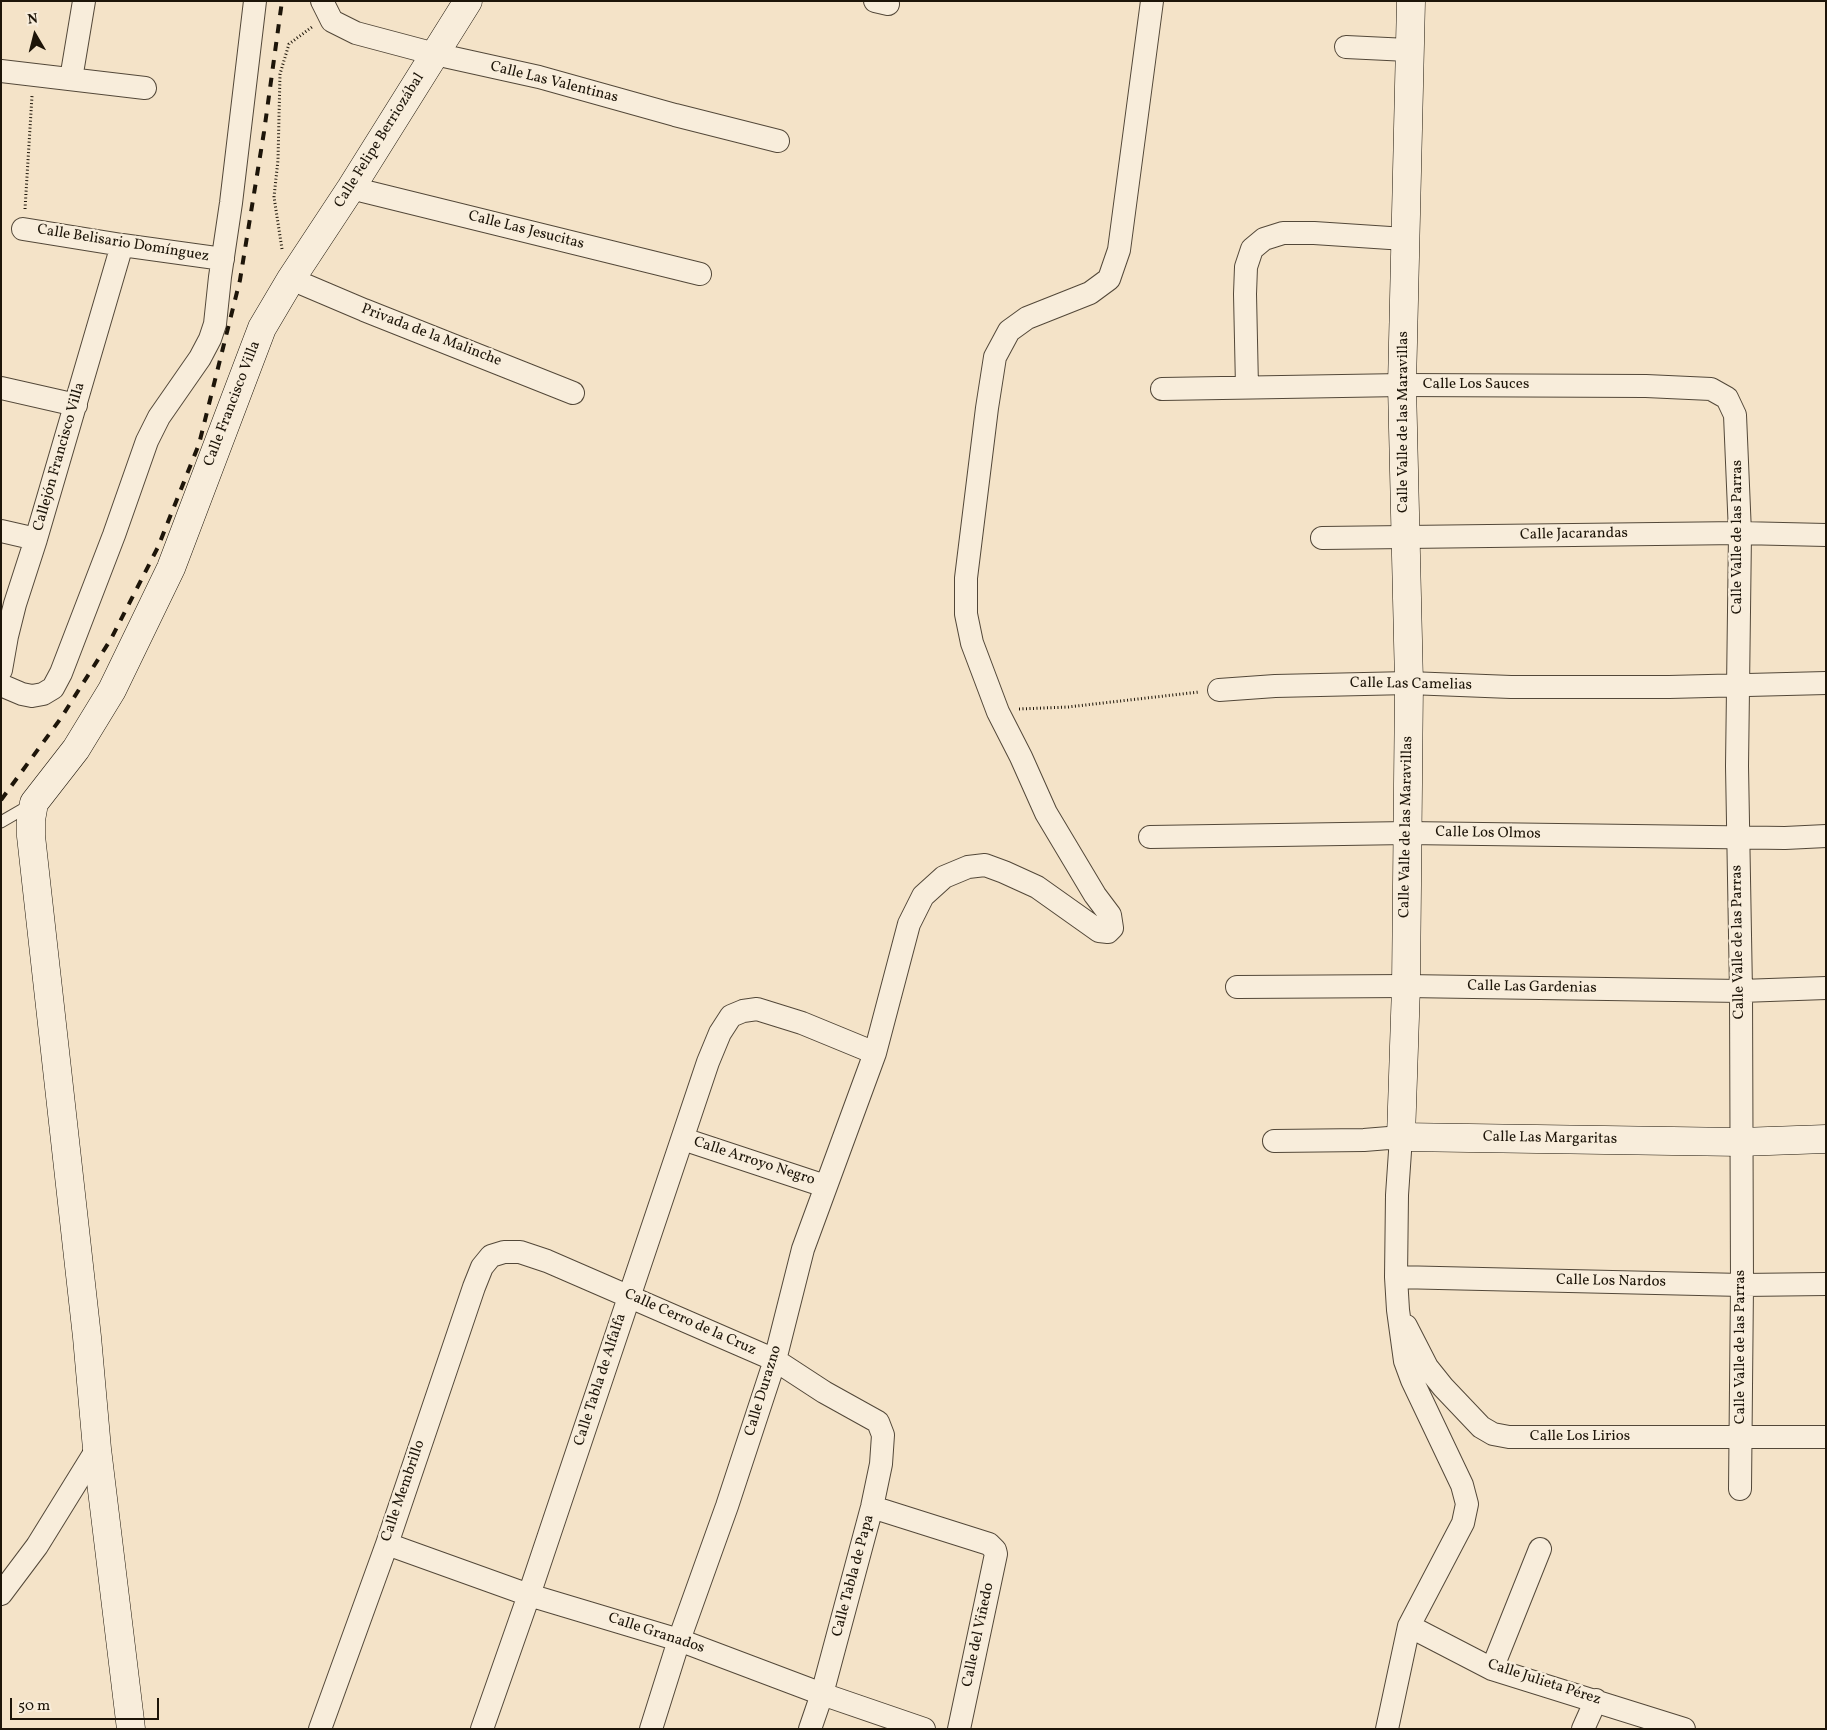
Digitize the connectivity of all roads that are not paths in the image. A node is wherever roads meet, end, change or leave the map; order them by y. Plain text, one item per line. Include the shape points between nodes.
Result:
1 (84, 1) edge
2 (255, 1) edge
3 (322, 1) edge
4 (468, 1) edge
5 (1152, 1) edge
6 (1411, 1) edge
7 (1346, 47) dead end
8 (1408, 50) junction
9 (435, 54) junction
10 (1, 71) edge
11 (70, 79) junction
12 (145, 88) dead end
13 (778, 141) dead end
14 (351, 188) junction
15 (24, 229) road end
16 (1405, 239) junction
17 (122, 245) junction
18 (223, 259) junction
19 (700, 274) dead end
20 (291, 279) junction
21 (1402, 384) junction
22 (1246, 387) junction
23 (1, 388) edge
24 (1162, 389) dead end
25 (573, 392) dead end
26 (1727, 398) joint
27 (76, 405) junction
28 (1, 530) edge
29 (1740, 533) junction
30 (1826, 535) edge
31 (1406, 536) junction
32 (1322, 538) dead end
33 (36, 539) junction
34 (1, 670) edge
35 (1409, 683) junction
36 (1826, 684) edge
37 (1, 685) edge
38 (1738, 685) junction
39 (1220, 690) road end
40 (34, 804) junction
41 (1, 822) edge
42 (1407, 833) junction
43 (1826, 836) edge
44 (1150, 837) dead end
45 (1737, 838) junction
46 (1406, 986) junction
47 (1237, 987) dead end
48 (1826, 988) edge
49 (1741, 991) junction
50 (875, 1053) junction
51 (1401, 1137) junction
52 (683, 1139) junction
53 (1826, 1139) edge
54 (1274, 1141) dead end
55 (1740, 1142) junction
56 (825, 1186) junction
57 (492, 1256) joint
58 (1396, 1277) junction
59 (1826, 1284) edge
60 (1742, 1285) junction
61 (629, 1296) junction
62 (1398, 1310) junction
63 (775, 1360) junction
64 (878, 1422) joint
65 (1740, 1437) junction
66 (1826, 1437) edge
67 (97, 1449) junction
68 (1740, 1488) dead end
69 (872, 1507) junction
70 (386, 1544) junction
71 (1540, 1549) dead end
72 (1, 1594) edge
73 (529, 1594) junction
74 (1410, 1626) junction
75 (679, 1640) junction
76 (1492, 1669) junction
77 (822, 1694) junction
78 (1596, 1700) junction
79 (131, 1729) edge
80 (320, 1729) edge
81 (482, 1729) edge
82 (651, 1729) edge
83 (810, 1729) edge
84 (924, 1729) edge
85 (959, 1729) edge
86 (1386, 1729) edge
87 (1583, 1729) edge
88 (1684, 1729) edge

1 - 11 street
2 - 18 street
3 - 9 street, Calle Las Valentinas via 332,21 356,33
4 - 9 street, Calle Felipe Berriozábal
5 - 50 street, Calle Durazno via 1119,250 1108,279 1090,293 1027,318 1009,331 995,358 966,578 966,614 972,643 998,712 1046,813 1110,915 1112,928 1108,932 1099,932 1036,887 985,866 968,866 944,878 922,896 909,924
6 - 8 street, Calle Valle de las Maravillas
7 - 8 street
8 - 16 street, Calle Valle de las Maravillas
9 - 13 street, Calle Las Valentinas via 539,77
9 - 14 street, Calle Felipe Berriozábal
10 - 11 street
11 - 12 street
14 - 19 street, Calle Las Jesucitas
14 - 20 street, Calle Felipe Berriozábal
15 - 17 street, Calle Belisario Domínguez
16 - 21 street, Calle Valle de las Maravillas
16 - 22 street via 1283,233 1264,239 1252,249 1246,267
17 - 18 street, Calle Belisario Domínguez
17 - 27 street, Callejón Francisco Villa
18 - 37 street via 210,340 158,417 147,441 61,673 53,688 43,694 22,694
20 - 25 street, Privada de la Malinche
20 - 40 street, Calle Francisco Villa via 262,328 171,568 112,690 76,749
21 - 22 street, Calle Los Sauces
21 - 26 street, Calle Los Sauces via 1691,387 1711,389
21 - 31 street, Calle Valle de las Maravillas
22 - 24 street, Calle Los Sauces
23 - 27 street
26 - 29 street, Calle Valle de las Parras via 1736,416
27 - 33 street, Callejón Francisco Villa
28 - 33 street
29 - 30 street, Calle Jacarandas
29 - 31 street, Calle Jacarandas
29 - 38 street, Calle Valle de las Parras
31 - 32 street, Calle Jacarandas
31 - 35 street, Calle Valle de las Maravillas
33 - 34 street, Callejón Francisco Villa via 7,636
35 - 38 street, Calle Las Camelias via 1540,687
35 - 39 street, Calle Las Camelias
35 - 42 street, Calle Valle de las Maravillas
36 - 38 street, Calle Las Camelias
38 - 45 street, Calle Valle de las Parras
40 - 41 lane
40 - 67 street via 31,836 88,1337
42 - 44 street, Calle Los Olmos
42 - 45 street, Calle Los Olmos
42 - 46 street, Calle Valle de las Maravillas
43 - 45 street, Calle Los Olmos
45 - 49 street, Calle Valle de las Parras
46 - 47 street, Calle Las Gardenias
46 - 49 street, Calle Las Gardenias
46 - 51 street, Calle Valle de las Maravillas
48 - 49 street, Calle Las Gardenias
49 - 55 street, Calle Valle de las Parras
50 - 52 street, Calle Tabla de Alfalfa via 802,1023 757,1009 731,1016 720,1032 708,1062
50 - 56 street, Calle Durazno
51 - 54 street, Calle Las Margaritas
51 - 55 street, Calle Las Margaritas
51 - 58 street, Calle Valle de las Maravillas
52 - 56 street, Calle Arroyo Negro
52 - 61 street, Calle Tabla de Alfalfa
53 - 55 street, Calle Las Margaritas
55 - 60 street, Calle Valle de las Parras
56 - 63 street, Calle Durazno via 803,1249
57 - 61 street, Calle Cerro de la Cruz via 520,1252
57 - 70 street, Calle Membrillo via 482,1267 474,1287
58 - 60 street, Calle Los Nardos
58 - 62 street, Calle Valle de las Maravillas
59 - 60 street, Calle Los Nardos
60 - 65 street, Calle Valle de las Parras
61 - 63 street, Calle Cerro de la Cruz
61 - 73 street, Calle Tabla de Alfalfa
62 - 65 street, Calle Los Lirios via 1428,1367 1443,1387 1481,1427 1493,1434 1509,1437
62 - 74 street, Calle Valle de las Maravillas via 1408,1370 1462,1485 1467,1504 1463,1523
63 - 64 street, Calle Cerro de la Cruz
63 - 75 street, Calle Durazno
64 - 69 street, Calle Tabla de Papa via 883,1435 882,1454
65 - 66 street, Calle Los Lirios
65 - 68 street, Calle Valle de las Parras
67 - 72 street via 37,1546
67 - 79 street
69 - 77 street, Calle Tabla de Papa
69 - 85 street, Calle del Viñedo via 994,1547 996,1554
70 - 73 street, Calle Granados
70 - 80 street, Calle Membrillo
71 - 76 street
73 - 75 street, Calle Granados
73 - 81 street, Calle Tabla de Alfalfa
74 - 76 street, Calle Julieta Pérez
74 - 86 street, Calle Valle de las Maravillas
75 - 77 street, Calle Granados
75 - 82 street, Calle Durazno
76 - 78 street, Calle Julieta Pérez
77 - 83 street, Calle Tabla de Papa
77 - 84 street, Calle Granados
78 - 87 street
78 - 88 street, Calle Julieta Pérez

